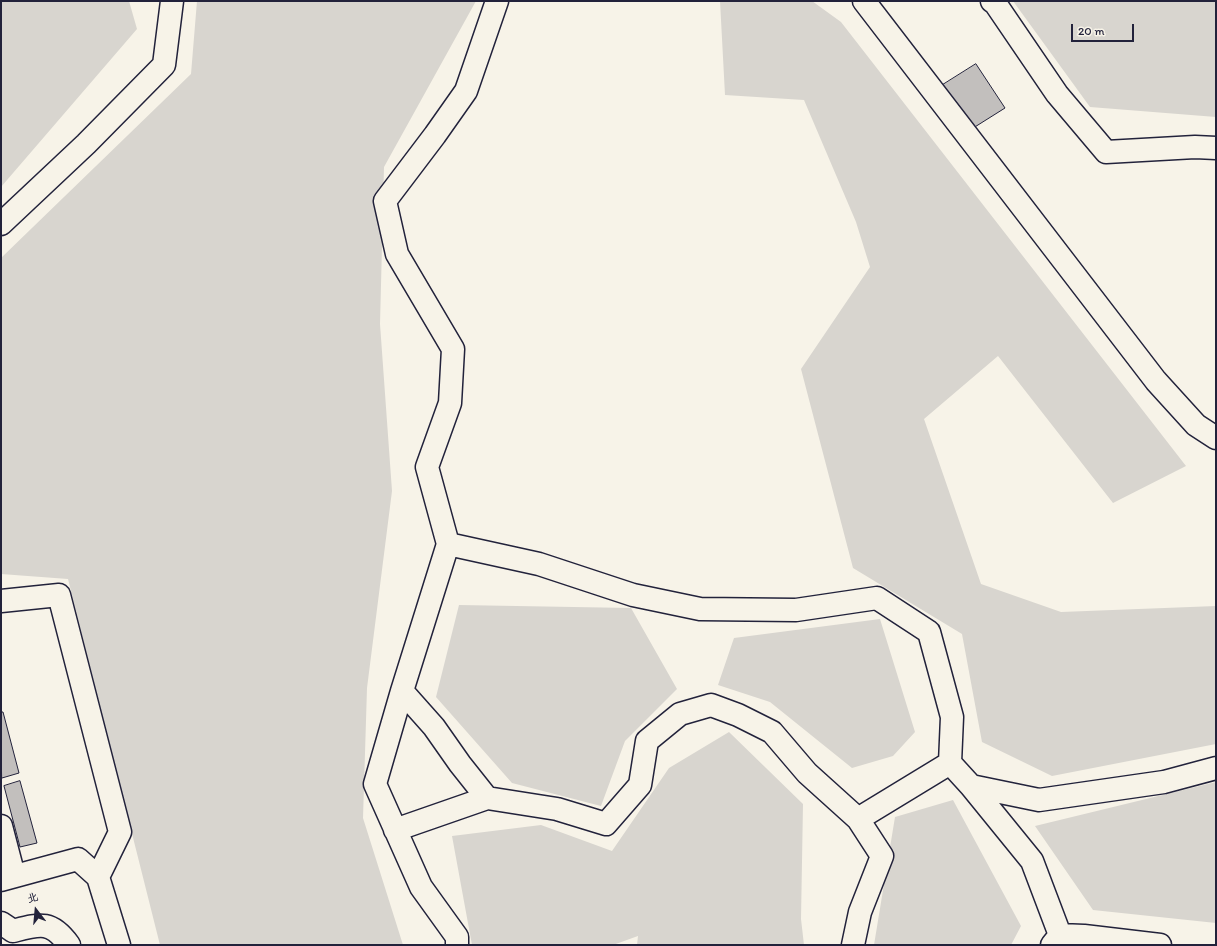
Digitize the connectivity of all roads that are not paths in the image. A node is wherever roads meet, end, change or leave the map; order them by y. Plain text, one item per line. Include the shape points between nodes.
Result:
1 (172, 1) edge
2 (497, 1) edge
3 (864, 1) edge
4 (992, 1) edge
5 (1216, 148) edge
6 (1, 224) edge
7 (1216, 438) edge
8 (448, 544) junction
9 (1, 601) edge
10 (402, 691) junction
11 (950, 763) junction
12 (1216, 768) edge
13 (970, 786) junction
14 (487, 798) junction
15 (858, 819) junction
16 (1, 826) edge
17 (395, 830) junction
18 (98, 877) junction
19 (8, 878) edge
20 (1, 923) edge
21 (1056, 940) edge
22 (70, 945) edge
23 (119, 945) edge
24 (457, 945) edge
25 (853, 945) edge
26 (1160, 945) edge

1 - 6 lane via 164,65 86,144
2 - 8 lane via 466,91 385,201 397,254 453,349 450,403 427,467
3 - 7 lane via 1156,381 1196,425
4 - 5 lane via 1057,94 1106,152 1195,146
8 - 10 lane
8 - 11 lane via 539,564 633,595 700,609 796,610 877,598 929,632 952,717
9 - 18 lane via 59,595 120,832
10 - 14 lane via 434,727
10 - 17 lane via 375,784
11 - 13 lane
11 - 15 lane
12 - 13 lane via 1164,782 1039,800
13 - 21 lane via 1032,862
14 - 15 lane via 557,809 606,824 640,785 647,741 680,714 711,705 772,732 807,773
14 - 17 lane
15 - 25 lane via 882,856 860,912
16 - 19 lane
17 - 24 lane via 421,887 457,937
18 - 19 lane via 78,859
18 - 23 lane
20 - 22 lane via 13,931 38,925 50,927
21 - 26 lane via 1084,936

